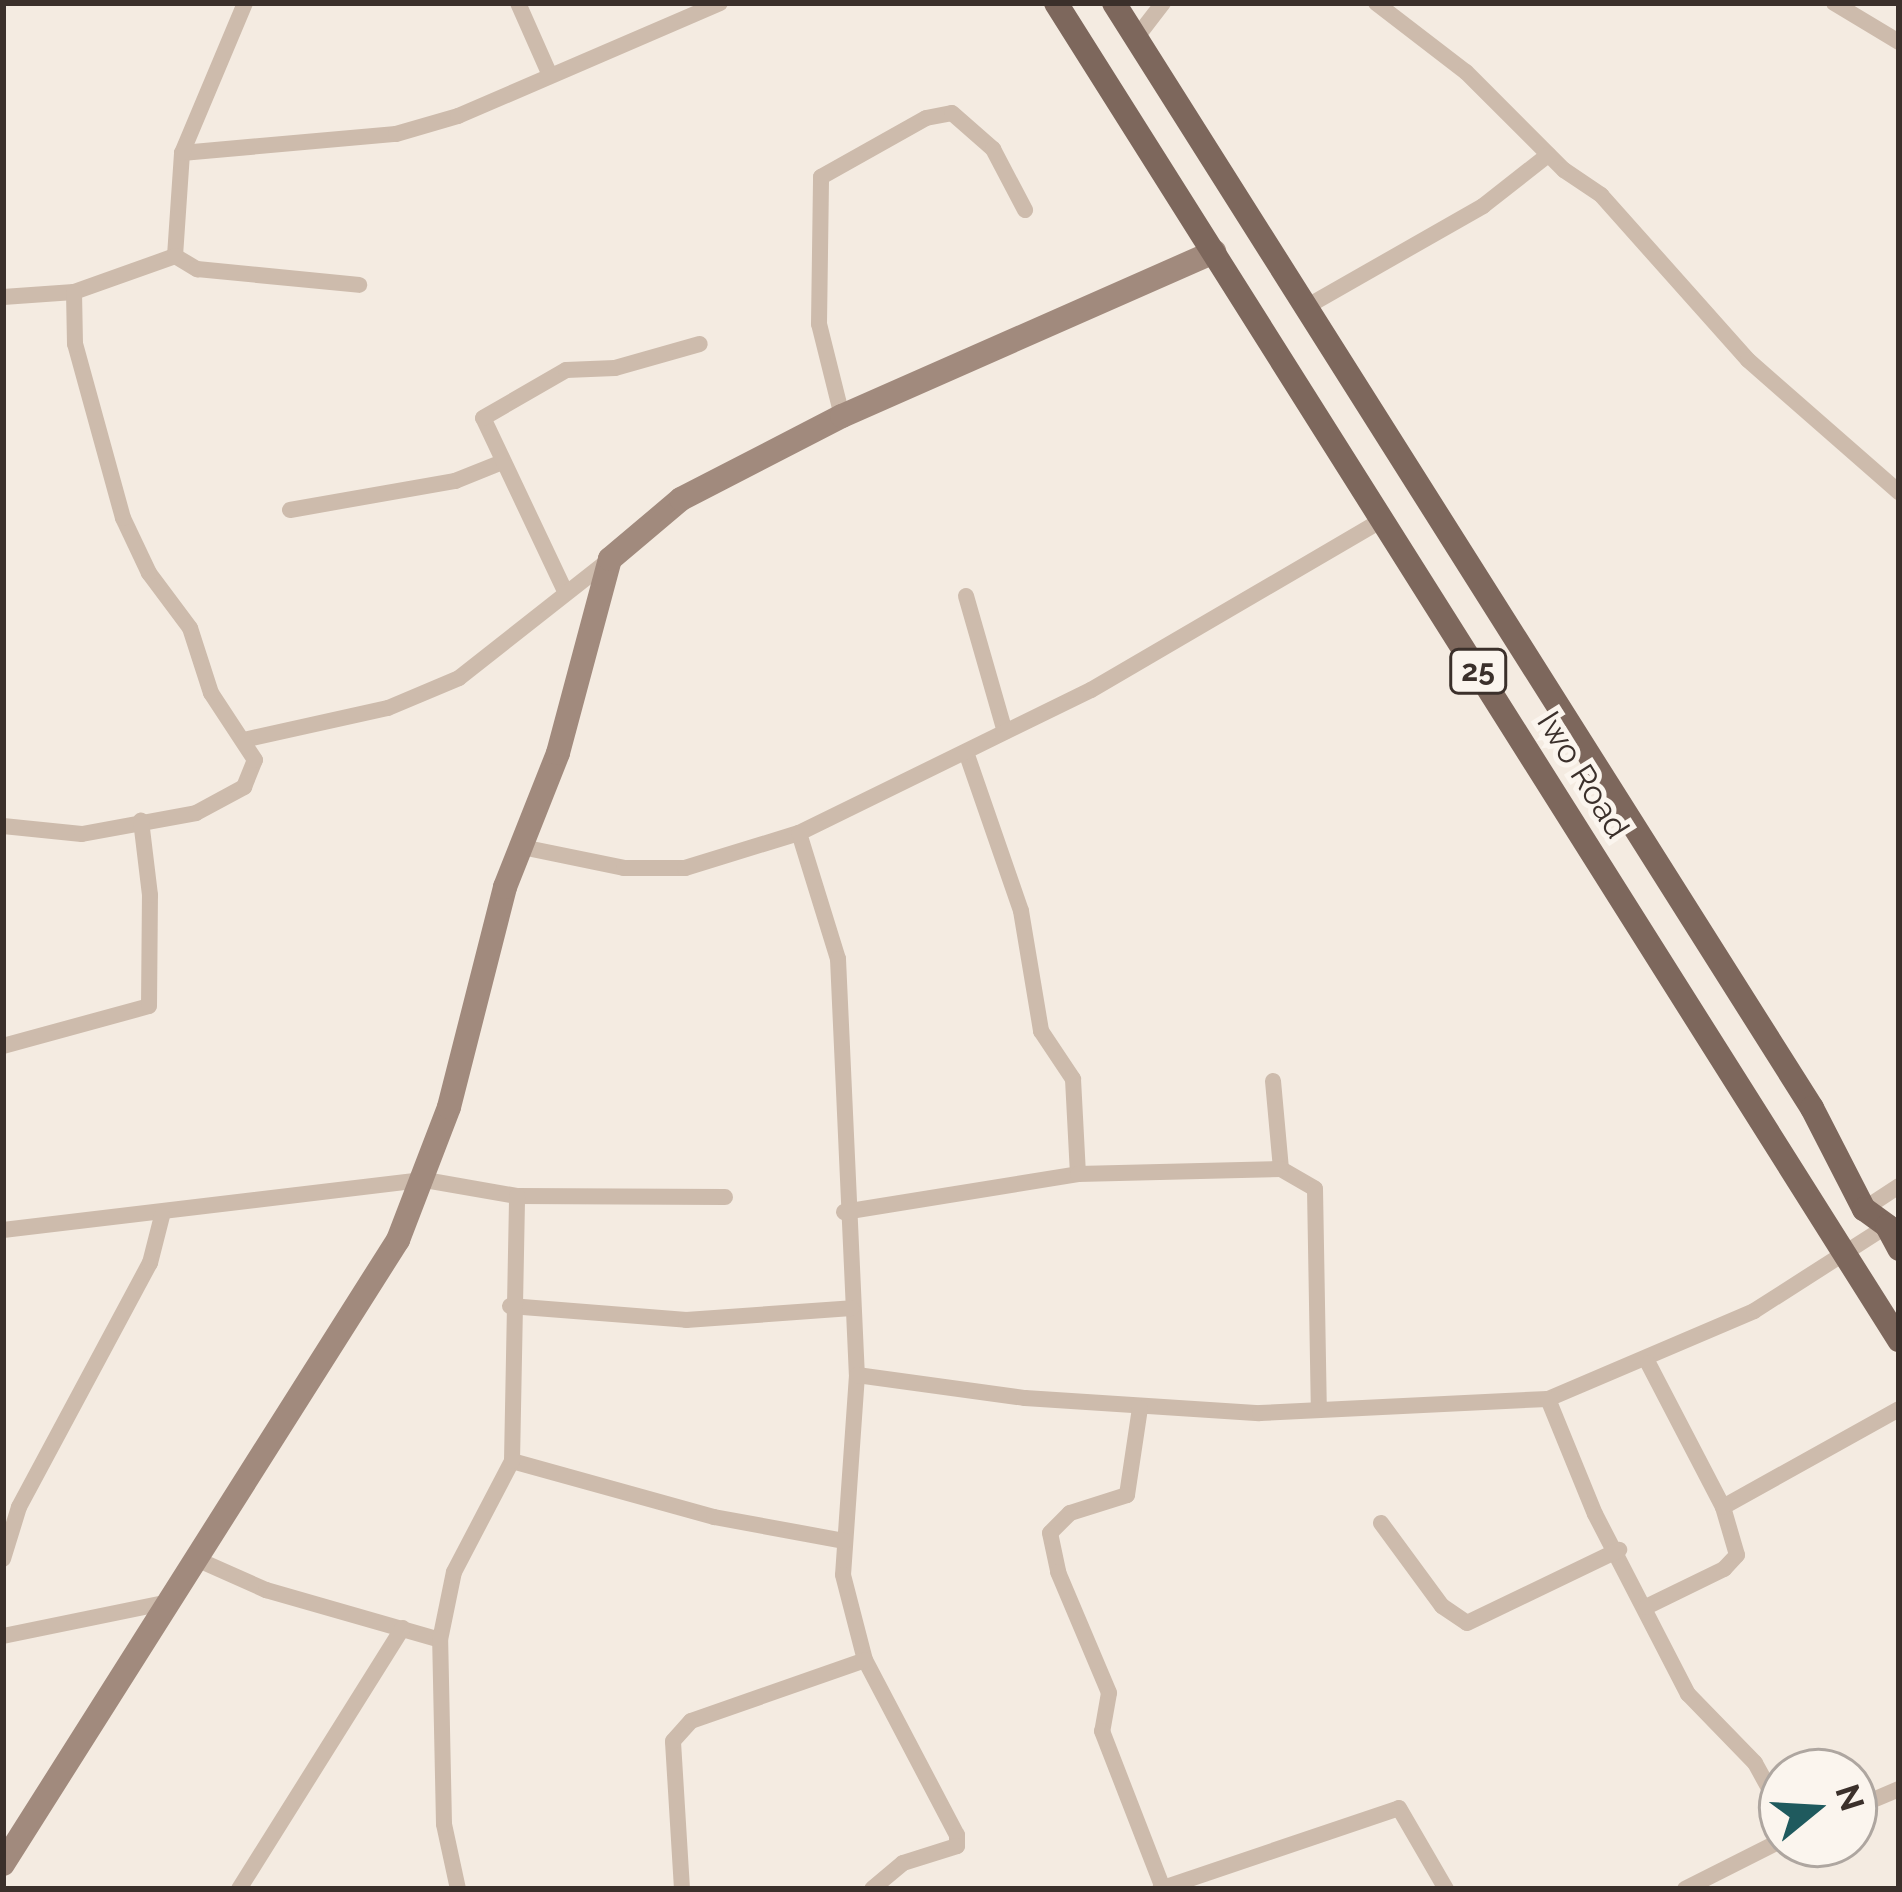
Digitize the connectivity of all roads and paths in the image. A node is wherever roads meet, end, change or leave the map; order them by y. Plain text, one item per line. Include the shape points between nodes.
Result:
1 (245, 3) edge
2 (518, 3) edge
3 (720, 3) edge
4 (1056, 3) edge
5 (1114, 3) edge
6 (1163, 3) edge
7 (1376, 3) edge
8 (1834, 3) edge
9 (1136, 38) junction
10 (1899, 42) edge
11 (549, 73) junction
12 (182, 153) junction
13 (1548, 155) junction
14 (1025, 210) dead end
15 (1214, 252) junction
16 (175, 256) junction
17 (3, 275) edge
18 (359, 285) dead end
19 (74, 292) junction
20 (6, 296) edge
21 (1306, 308) junction
22 (700, 344) dead end
23 (842, 416) junction
24 (500, 463) junction
25 (1899, 492) edge
26 (290, 510) dead end
27 (1382, 520) junction
28 (610, 559) junction
29 (564, 589) junction
30 (965, 596) dead end
31 (1005, 732) junction
32 (248, 739) junction
33 (966, 752) junction
34 (141, 821) junction
35 (3, 826) edge
36 (799, 833) junction
37 (522, 847) junction
38 (3, 1046) edge
39 (1274, 1081) dead end
40 (1281, 1168) junction
41 (1078, 1174) junction
42 (425, 1180) junction
43 (1899, 1186) edge
44 (517, 1196) junction
45 (725, 1197) dead end
46 (1864, 1209) junction
47 (844, 1212) junction
48 (162, 1216) junction
49 (3, 1230) edge
50 (1893, 1238) edge
51 (1845, 1252) junction
52 (510, 1306) junction
53 (852, 1308) junction
54 (1899, 1340) edge
55 (1648, 1363) junction
56 (857, 1375) junction
57 (1548, 1399) junction
58 (1140, 1408) junction
59 (1319, 1408) junction
60 (1899, 1408) edge
61 (512, 1460) junction
62 (1723, 1507) junction
63 (1381, 1523) dead end
64 (845, 1540) junction
65 (1619, 1550) junction
66 (194, 1558) junction
67 (3, 1559) edge
68 (168, 1602) junction
69 (1646, 1607) junction
70 (403, 1628) junction
71 (3, 1636) edge
72 (440, 1640) junction
73 (865, 1660) junction
74 (1758, 1768) edge
75 (1758, 1852) edge
76 (3, 1864) edge
77 (1188, 1885) edge
78 (239, 1889) edge
79 (458, 1889) edge
80 (682, 1889) edge
81 (872, 1889) edge
82 (1161, 1889) edge
83 (1446, 1889) edge
84 (1685, 1889) edge

1 - 12 street
2 - 11 street
3 - 11 street
4 - 15 main road, Iwo Road / 25
5 - 9 main road, Iwo Road
6 - 9 street
7 - 13 street via 1466,72
8 - 10 street
9 - 21 main road, Iwo Road
11 - 12 street via 458,116 396,134
12 - 16 street
13 - 21 street via 1483,206
13 - 25 street via 1656,249 1748,361
14 - 23 street via 993,149 952,112 926,118 821,177 819,324
15 - 23 street
15 - 27 main road, Iwo Road / 25
16 - 18 street via 197,269
16 - 19 street
17 - 20 street
19 - 20 street
19 - 32 street via 76,344 123,518 149,573 190,628 211,694
21 - 46 main road, Iwo Road via 1813,1108
22 - 24 street via 615,368 566,370 524,391 483,418
23 - 28 street via 681,499
24 - 26 street via 455,481
24 - 29 street
27 - 31 street
27 - 51 main road, Iwo Road / 25
28 - 29 street
28 - 37 street via 558,753
29 - 32 street via 459,678 388,708
30 - 31 street
31 - 33 street
32 - 34 street via 255,760 234,796 196,813
33 - 36 street
33 - 41 street via 1021,911 1041,1031 1073,1079
34 - 35 street via 82,834
34 - 38 street via 149,1006
36 - 37 street via 685,868 624,868
36 - 47 street via 838,958
37 - 42 street
39 - 40 street
40 - 41 street
40 - 59 street via 1315,1189
41 - 47 street
42 - 44 street
42 - 48 street
42 - 66 street via 358,1306
43 - 46 street
44 - 45 street
44 - 52 street
46 - 50 main road, Iwo Road
47 - 53 street
48 - 49 street
48 - 67 street via 150,1263 19,1507
50 - 51 street
51 - 54 main road, Iwo Road / 25
51 - 55 street
52 - 53 street via 686,1320
52 - 61 street
53 - 56 street
55 - 57 street
55 - 62 street
56 - 58 street
56 - 64 street
57 - 59 street
57 - 65 street via 1595,1514
58 - 59 street
58 - 82 street via 1127,1495 1070,1513 1050,1533 1109,1693 1102,1731
60 - 62 street
61 - 64 street via 714,1517
61 - 72 street via 454,1572
62 - 69 street via 1734,1560
63 - 65 street via 1442,1606 1467,1623
64 - 73 street via 843,1575
65 - 69 street
66 - 68 street
66 - 70 street via 266,1590
68 - 71 street
68 - 76 street
69 - 74 street via 1688,1694
70 - 72 street
70 - 78 street
72 - 79 street via 444,1824
73 - 80 street via 691,1720 673,1741
73 - 81 street via 957,1835 957,1846 903,1863
75 - 84 street
77 - 82 street
77 - 83 street via 1399,1808

